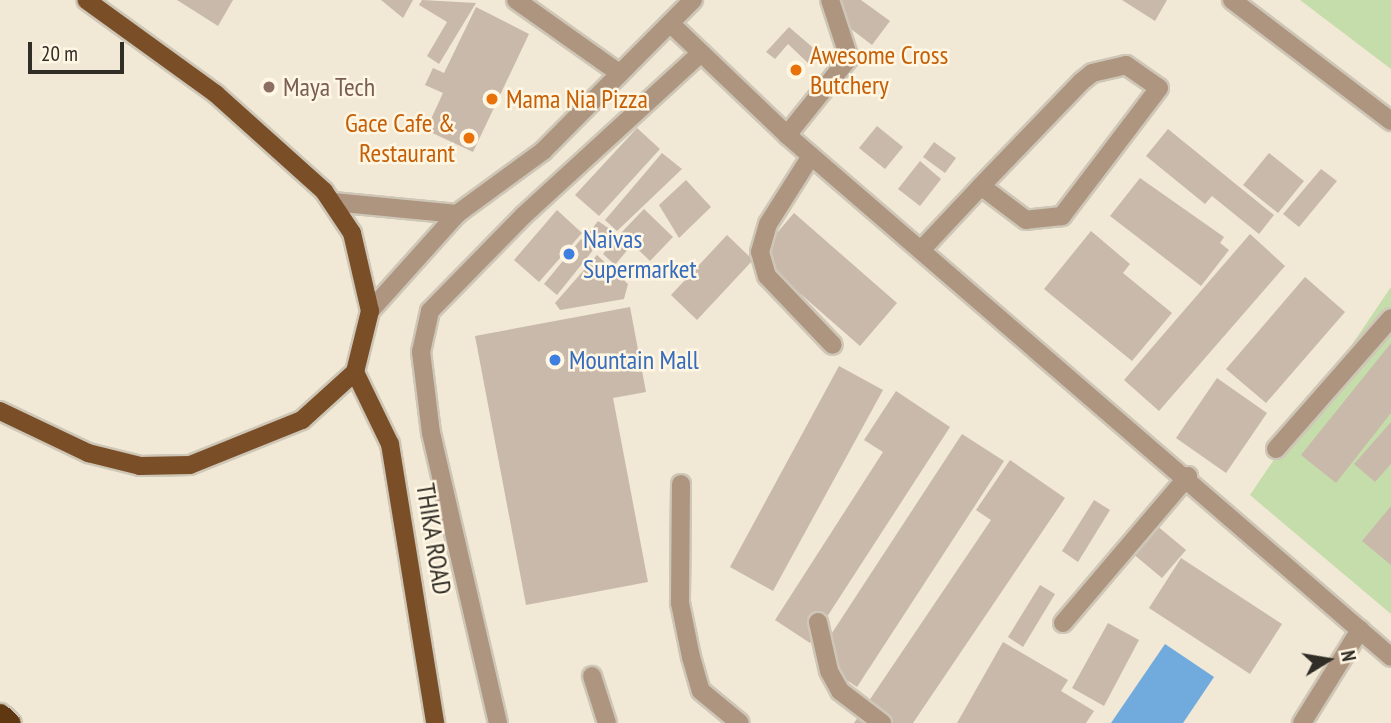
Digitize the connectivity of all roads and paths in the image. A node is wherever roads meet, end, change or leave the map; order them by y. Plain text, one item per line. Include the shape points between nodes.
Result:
1 (86, 0) edge
2 (516, 0) edge
3 (693, 0) edge
4 (830, 0) edge
5 (1232, 0) edge
6 (672, 25) junction
7 (701, 53) junction
8 (619, 73) junction
9 (1391, 121) edge
10 (787, 135) junction
11 (811, 156) junction
12 (981, 186) junction
13 (332, 202) junction
14 (457, 214) junction
15 (922, 250) junction
16 (370, 311) junction
17 (1391, 318) edge
18 (833, 345) dead end
19 (355, 372) junction
20 (0, 411) edge
21 (1276, 449) dead end
22 (1188, 476) junction
23 (681, 484) dead end
24 (818, 622) dead end
25 (1063, 623) dead end
26 (1360, 629) junction
27 (1391, 657) edge
28 (592, 676) dead end
29 (0, 714) edge
30 (10, 723) edge
31 (435, 723) edge
32 (498, 723) edge
33 (607, 723) edge
34 (740, 723) edge
35 (882, 723) edge
36 (1302, 723) edge

1 - 13 main road via 276,142
2 - 8 street
3 - 6 street
4 - 10 street via 849,58
5 - 9 street
6 - 7 street
6 - 8 street
7 - 10 street
7 - 32 street via 524,215 430,311 421,352 431,433
8 - 14 street via 543,151
10 - 11 street
11 - 15 street
11 - 18 street via 768,224 760,252 767,276
12 - 12 street via 1026,220 1062,216 1159,88 1126,65 1092,74
12 - 15 street
13 - 14 street
13 - 16 main road via 352,233
14 - 16 street
15 - 22 street
16 - 19 main road
17 - 21 street
19 - 20 main road via 302,420 190,465 140,466 88,453
19 - 31 main road, THIKA ROAD via 390,444
22 - 25 street
22 - 26 street
23 - 34 street via 680,603 691,657 701,691
24 - 35 street via 829,671 840,691
26 - 27 street
26 - 36 street
28 - 33 street
29 - 30 highway

